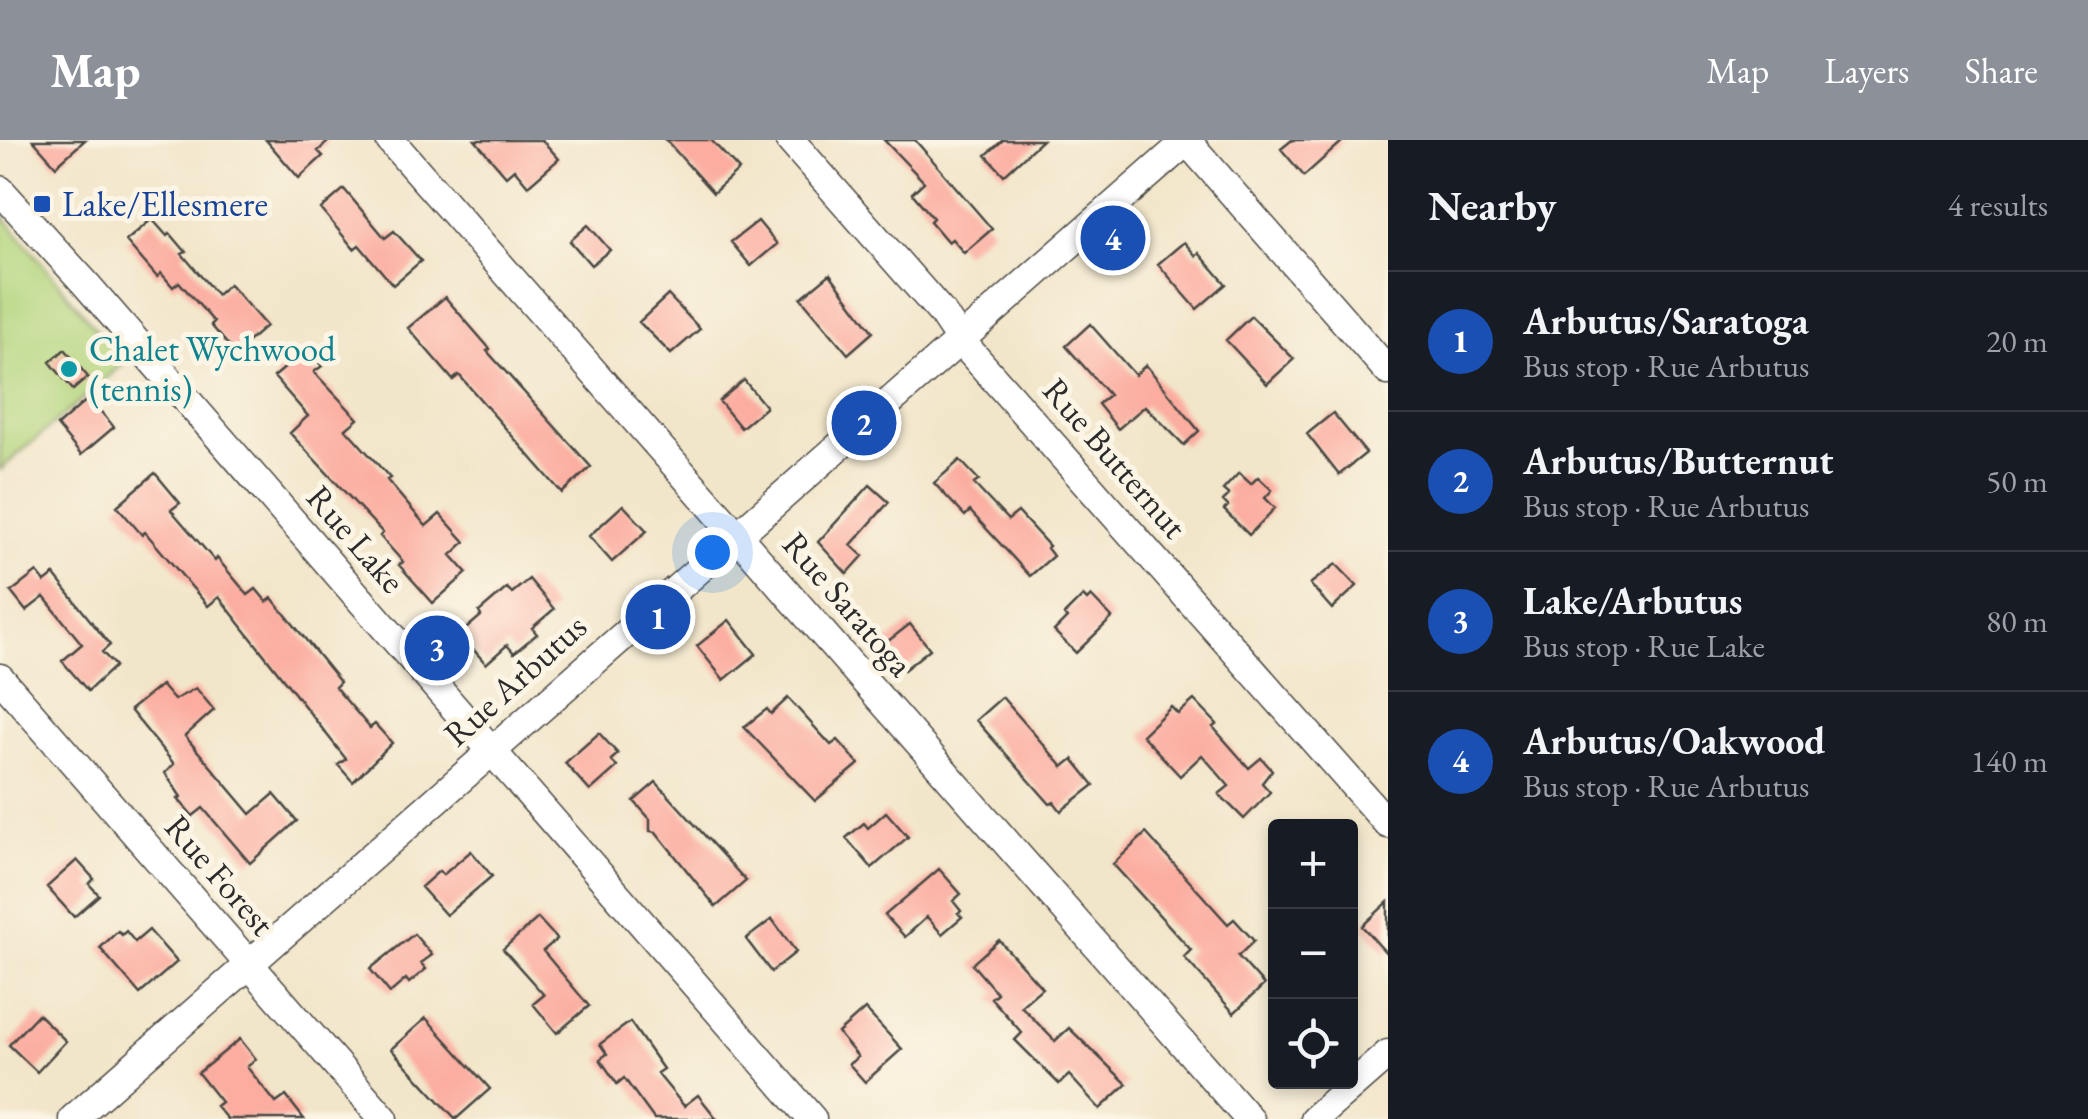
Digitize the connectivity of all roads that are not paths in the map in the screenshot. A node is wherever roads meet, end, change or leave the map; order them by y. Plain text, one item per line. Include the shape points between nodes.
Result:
1 (390, 140) edge
2 (790, 140) edge
3 (1187, 140) edge
4 (0, 190) edge
5 (960, 340) junction
6 (1388, 372) edge
7 (736, 534) junction
8 (0, 678) edge
9 (491, 752) junction
10 (1388, 824) edge
11 (249, 966) junction
12 (1388, 1054) edge
13 (73, 1119) edge
14 (384, 1119) edge
15 (812, 1119) edge
16 (1248, 1119) edge
17 (1314, 1119) edge

1 - 7 street, Rue Saratoga
2 - 5 street, Rue Butternut
3 - 5 street, Rue Arbutus
3 - 6 street
4 - 9 street, Rue Lake
5 - 7 street, Rue Arbutus
5 - 10 street, Rue Butternut
7 - 9 street, Rue Arbutus
7 - 16 street, Rue Saratoga
8 - 11 street, Rue Forest
9 - 11 street, Rue Arbutus
9 - 15 street, Rue Lake
11 - 13 street, Rue Arbutus
11 - 14 street, Rue Forest
12 - 17 street

